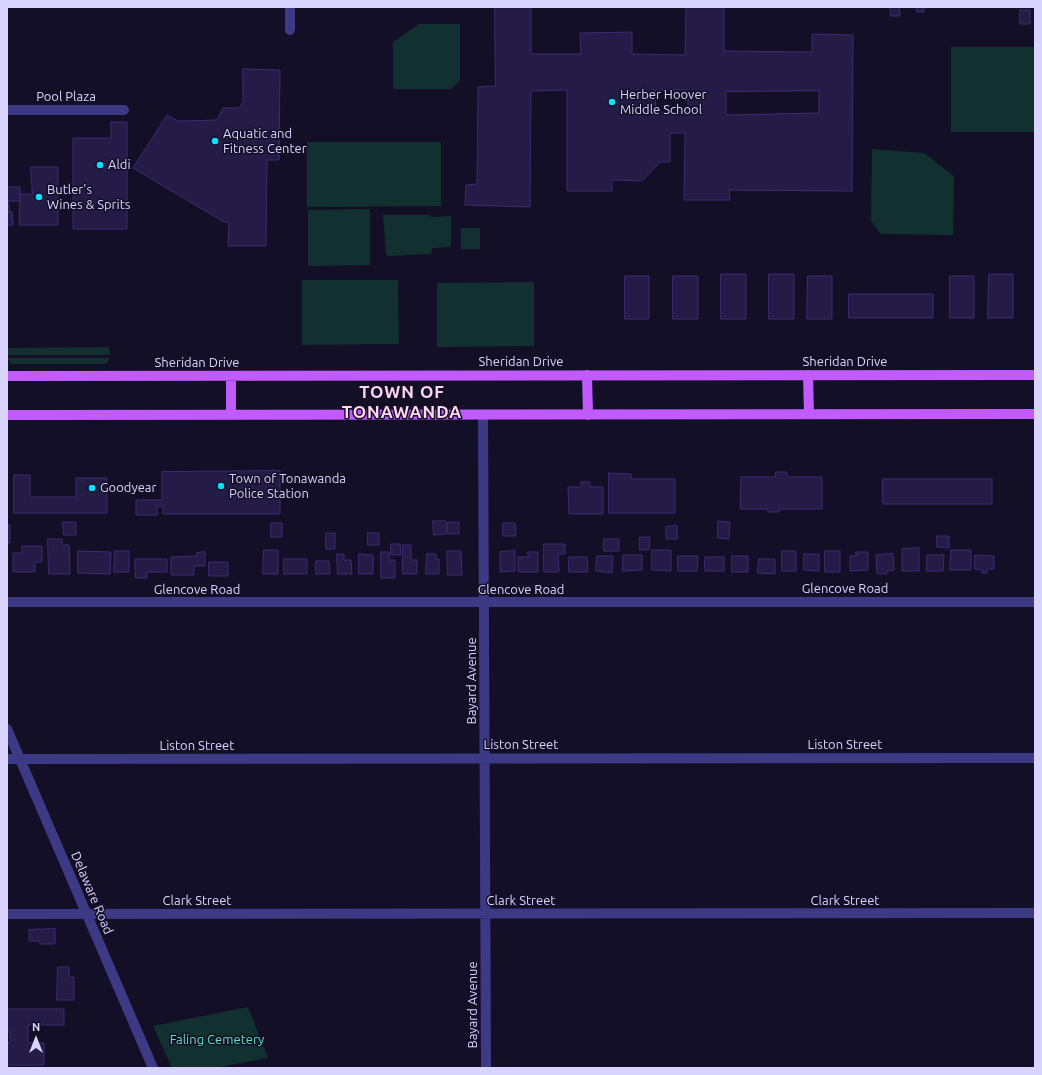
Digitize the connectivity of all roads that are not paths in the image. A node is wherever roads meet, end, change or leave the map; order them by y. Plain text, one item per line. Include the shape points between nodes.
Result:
1 (290, 7) edge
2 (290, 30) dead end
3 (7, 110) edge
4 (124, 110) dead end
5 (587, 375) junction
6 (808, 375) junction
7 (1035, 375) edge
8 (7, 376) edge
9 (231, 376) junction
10 (484, 414) junction
11 (588, 414) junction
12 (809, 414) junction
13 (1035, 414) edge
14 (231, 415) junction
15 (7, 416) edge
16 (7, 602) edge
17 (1035, 602) edge
18 (485, 603) junction
19 (7, 729) edge
20 (485, 758) junction
21 (1035, 758) edge
22 (7, 759) edge
23 (20, 759) junction
24 (1035, 913) edge
25 (7, 914) edge
26 (87, 914) junction
27 (486, 914) junction
28 (153, 1068) edge
29 (486, 1068) edge

1 - 2 street
3 - 4 street, Pool Plaza
5 - 6 main road, Sheridan Drive
5 - 9 main road, Sheridan Drive
5 - 11 main road
6 - 7 main road, Sheridan Drive
6 - 12 main road
8 - 9 main road, Sheridan Drive
9 - 14 main road
10 - 11 main road
10 - 14 main road
10 - 18 street, Bayard Avenue
11 - 12 main road
12 - 13 main road
14 - 15 main road
16 - 18 street, Glencove Road
17 - 18 street, Glencove Road
18 - 20 street, Bayard Avenue
19 - 23 street, Delaware Road
20 - 21 street, Liston Street
20 - 23 street, Liston Street
20 - 27 street, Bayard Avenue
22 - 23 street, Liston Street
23 - 26 street, Delaware Road
24 - 27 street, Clark Street
25 - 26 street, Clark Street
26 - 27 street, Clark Street
26 - 28 street, Delaware Road
27 - 29 street, Bayard Avenue

